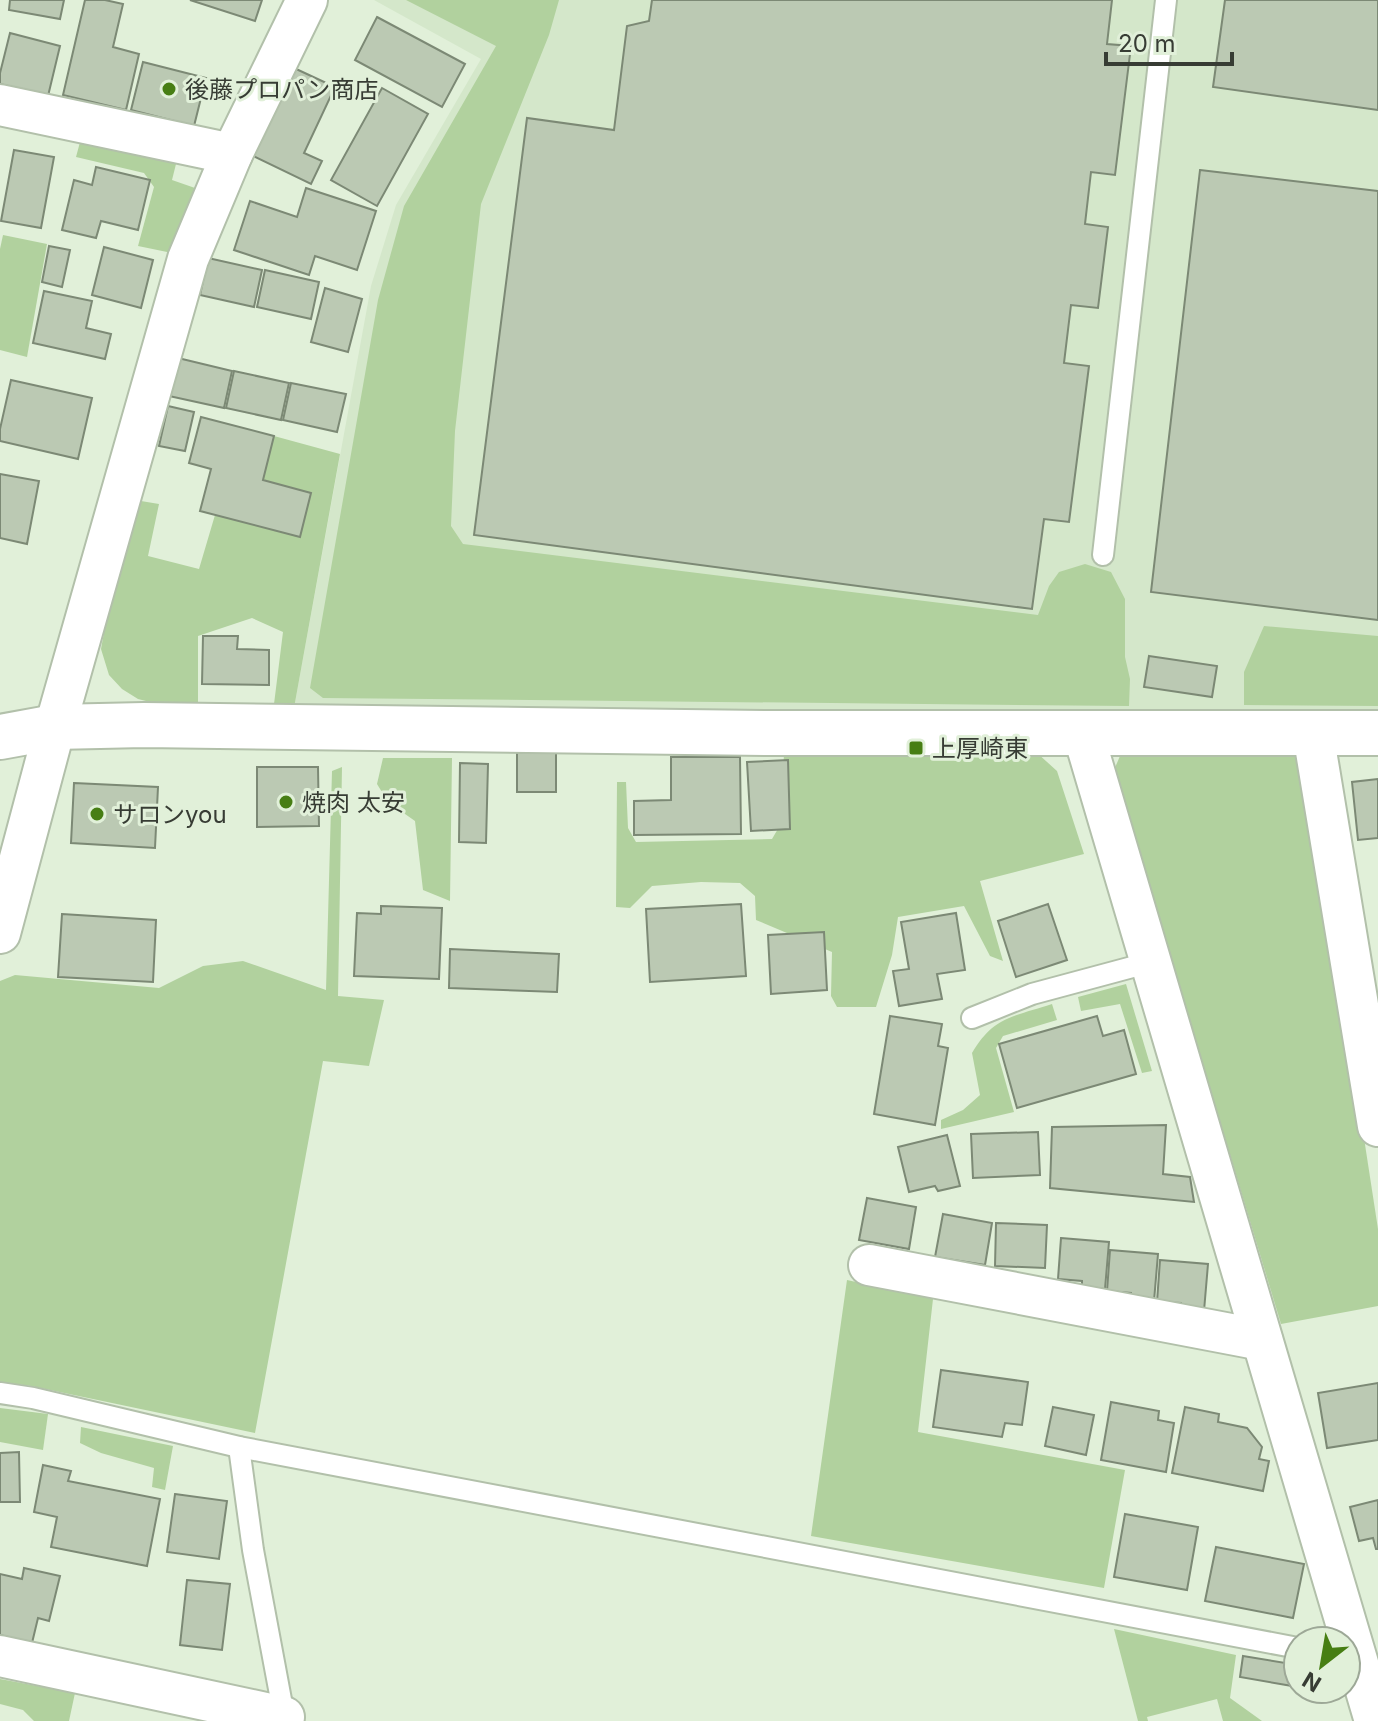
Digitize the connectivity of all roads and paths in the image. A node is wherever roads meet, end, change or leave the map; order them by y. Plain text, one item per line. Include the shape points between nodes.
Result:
1 (307, 0) edge
2 (1166, 0) edge
3 (0, 105) edge
4 (232, 154) junction
5 (1103, 555) dead end
6 (55, 727) junction
7 (1083, 733) junction
8 (1313, 733) junction
9 (1378, 733) edge
10 (0, 737) edge
11 (0, 933) edge
12 (1151, 962) junction
13 (972, 1018) dead end
14 (1378, 1126) edge
15 (869, 1265) dead end
16 (1262, 1340) junction
17 (0, 1393) edge
18 (239, 1447) junction
19 (1349, 1625) edge
20 (1282, 1645) edge
21 (0, 1656) edge
22 (1362, 1668) edge
23 (284, 1719) edge
24 (1375, 1721) edge

1 - 4 street
2 - 5 lane
3 - 4 street
4 - 6 street via 188,259
6 - 7 street
6 - 10 street
6 - 11 street
7 - 8 street
7 - 12 street
8 - 9 street
8 - 14 street
12 - 13 lane via 1032,994
12 - 16 street
15 - 16 street
16 - 19 street
17 - 18 lane
18 - 20 lane
18 - 23 lane
21 - 23 street
22 - 24 street

